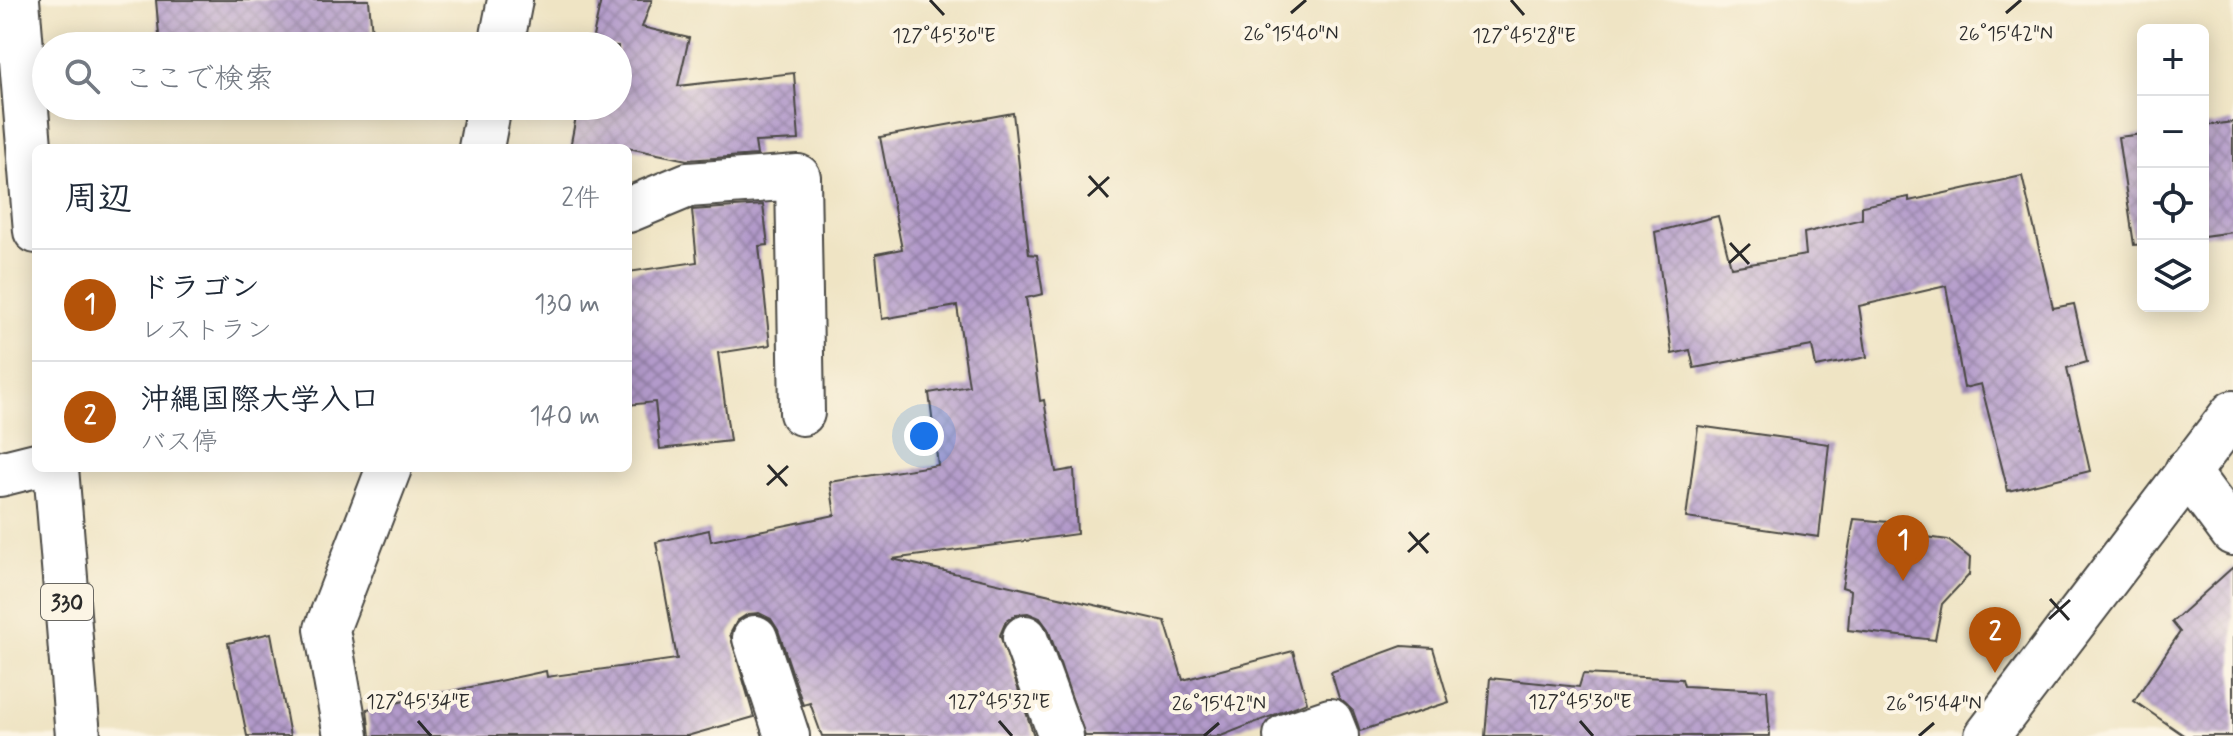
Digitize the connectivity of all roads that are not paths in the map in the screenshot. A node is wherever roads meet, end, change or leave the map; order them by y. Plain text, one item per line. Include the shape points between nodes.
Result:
1 (510, 0) edge
2 (12, 11) edge
3 (504, 32) edge
4 (486, 120) edge
5 (482, 144) edge
6 (32, 194) edge
7 (632, 208) edge
8 (802, 413) dead end
9 (2233, 413) edge
10 (32, 466) edge
11 (2187, 471) junction
12 (56, 472) edge
13 (387, 472) edge
14 (0, 474) edge
15 (2233, 533) edge
16 (755, 638) dead end
17 (1025, 638) dead end
18 (78, 736) edge
19 (346, 736) edge
20 (787, 736) edge
21 (1061, 736) edge
22 (1286, 736) edge
23 (1336, 736) edge
24 (1987, 736) edge

1 - 3 main road
2 - 6 main road
4 - 5 main road
7 - 8 main road via 688,185 798,177
9 - 11 main road
10 - 14 main road
11 - 15 main road
11 - 24 main road
12 - 18 main road, 330
13 - 19 main road via 327,629
16 - 20 main road
17 - 21 main road
22 - 23 main road via 1330,721

